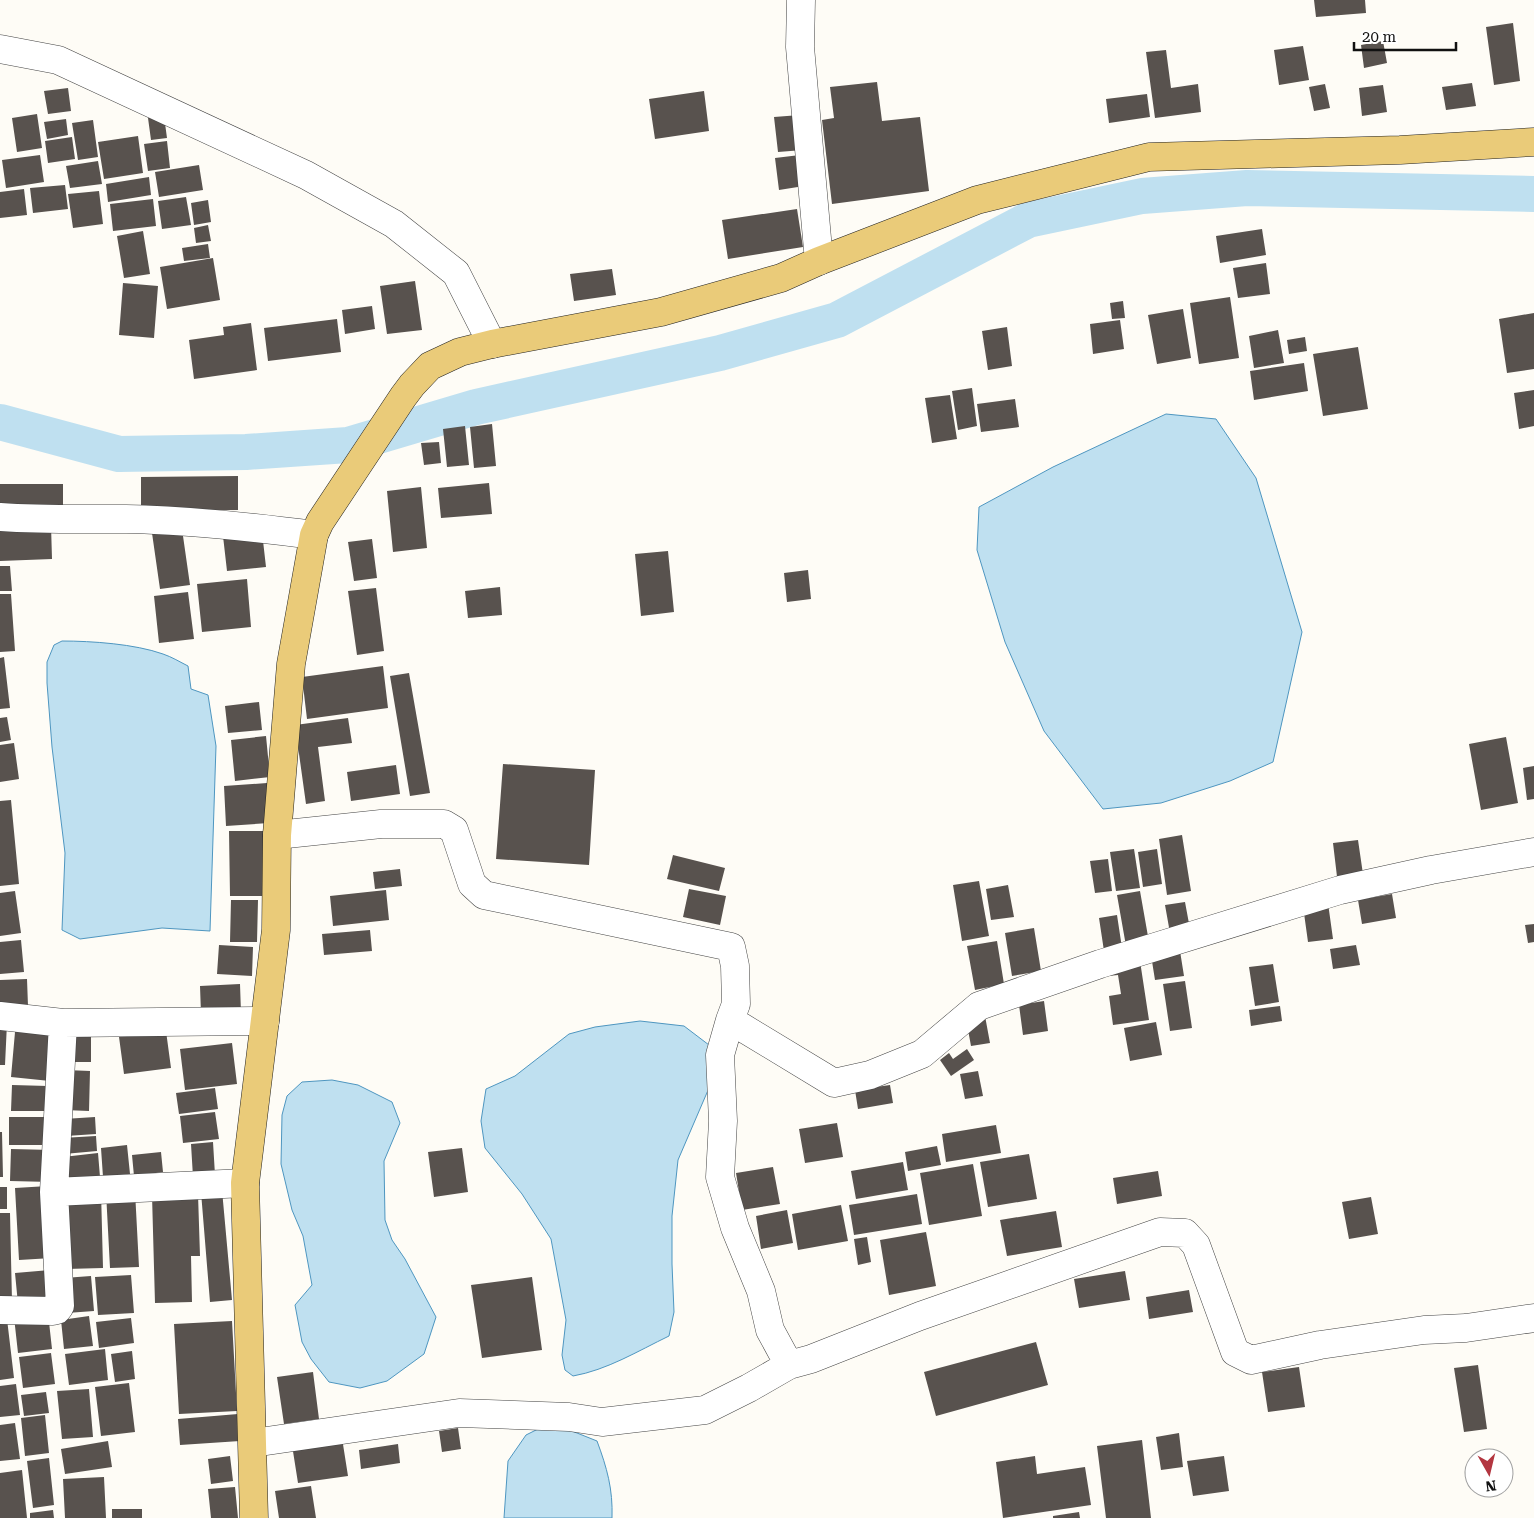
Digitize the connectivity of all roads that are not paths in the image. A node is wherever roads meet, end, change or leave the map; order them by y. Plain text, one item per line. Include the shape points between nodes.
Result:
1 (800, 0) edge
2 (0, 49) edge
3 (1534, 142) edge
4 (819, 261) junction
5 (492, 344) junction
6 (0, 517) edge
7 (317, 528) junction
8 (277, 835) junction
9 (1534, 852) edge
10 (0, 1016) edge
11 (730, 1020) junction
12 (264, 1021) junction
13 (62, 1023) junction
14 (245, 1183) junction
15 (54, 1192) junction
16 (0, 1310) edge
17 (1534, 1318) edge
18 (789, 1365) junction
19 (253, 1443) junction
20 (254, 1518) edge

1 - 4 street via 800,47
2 - 5 street via 58,60 306,175 394,224 456,273
3 - 4 main road via 1400,150 1149,157 977,200
4 - 5 main road via 781,278 661,312
5 - 7 main road via 460,352 430,366 403,397
6 - 7 street
7 - 8 main road via 291,664
8 - 11 street via 381,824 444,824 454,830 472,884 484,894 731,947 736,1004
8 - 12 main road via 276,930
9 - 11 street via 1340,890 1100,964 979,1006 922,1054 870,1075 834,1083
10 - 13 street
11 - 18 street via 720,1055 723,1121 720,1177 735,1228 761,1291 770,1330
12 - 13 street
12 - 14 main road
13 - 15 street
14 - 15 street
14 - 19 main road
15 - 16 street via 60,1306 52,1312
17 - 18 street via 1320,1345 1252,1360 1235,1352 1196,1245 1185,1233 1160,1232
18 - 19 street via 705,1410 602,1422 569,1417 459,1413
19 - 20 main road

